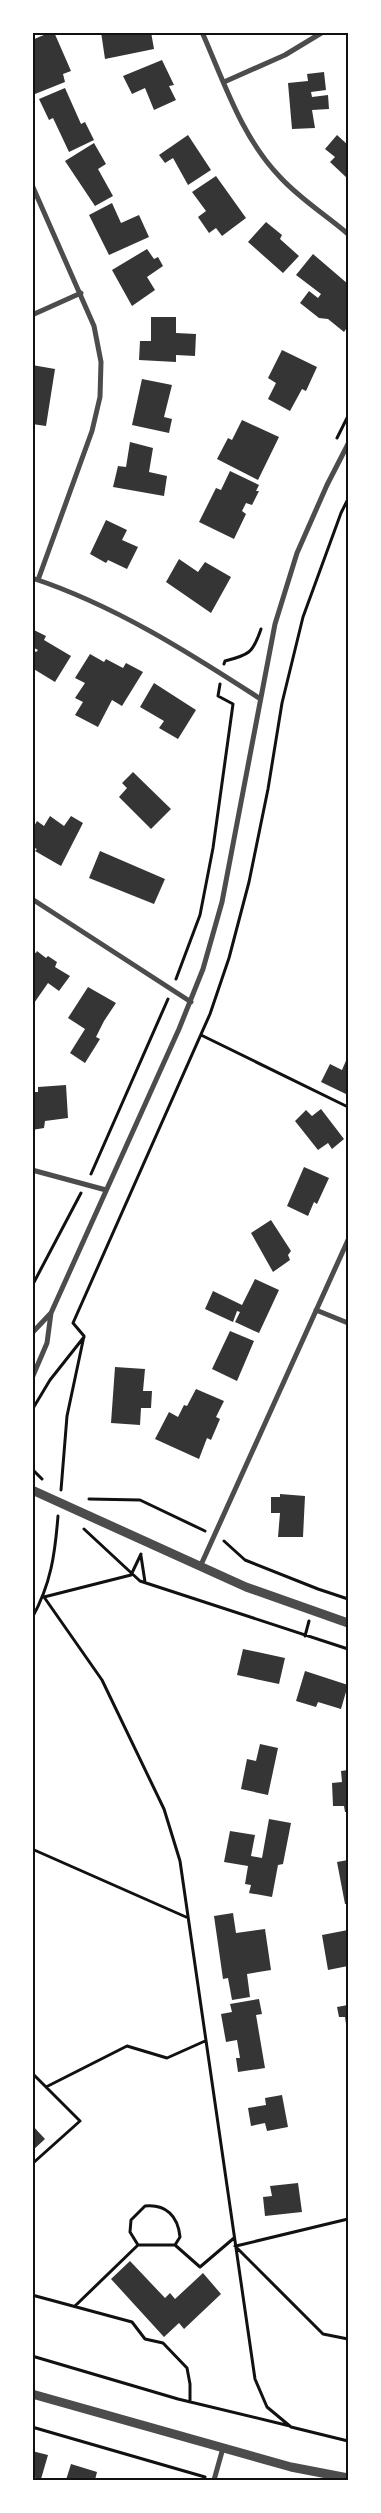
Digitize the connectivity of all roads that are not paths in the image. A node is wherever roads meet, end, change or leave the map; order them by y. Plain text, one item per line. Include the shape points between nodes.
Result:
1 (202, 32) edge
2 (323, 32) edge
3 (224, 82) junction
4 (32, 186) edge
5 (348, 234) edge
6 (81, 294) junction
7 (32, 315) edge
8 (348, 444) edge
9 (35, 579) edge
10 (259, 698) junction
11 (32, 899) edge
12 (191, 1002) junction
13 (32, 1170) edge
14 (106, 1190) junction
15 (348, 1240) edge
16 (316, 1310) junction
17 (51, 1313) junction
18 (348, 1323) edge
19 (32, 1333) edge
20 (32, 1378) edge
21 (32, 1490) edge
22 (200, 1567) junction
23 (348, 1623) edge
24 (32, 2394) edge
25 (222, 2448) junction
26 (348, 2478) edge
27 (214, 2480) edge

1 - 3 street
2 - 3 street via 285,55
3 - 5 street via 257,148 278,176
4 - 6 street
6 - 7 street
6 - 9 street via 94,326 101,362 100,397 92,431
8 - 10 street via 326,484 297,553 275,624
9 - 10 street via 140,625
10 - 12 street via 222,902
11 - 12 street
12 - 14 street
13 - 14 street
14 - 17 street
15 - 16 street
16 - 18 street
16 - 22 street
17 - 19 street
17 - 20 street via 47,1343
21 - 22 street
22 - 23 street
24 - 25 street
25 - 26 street via 291,2467
25 - 27 street

